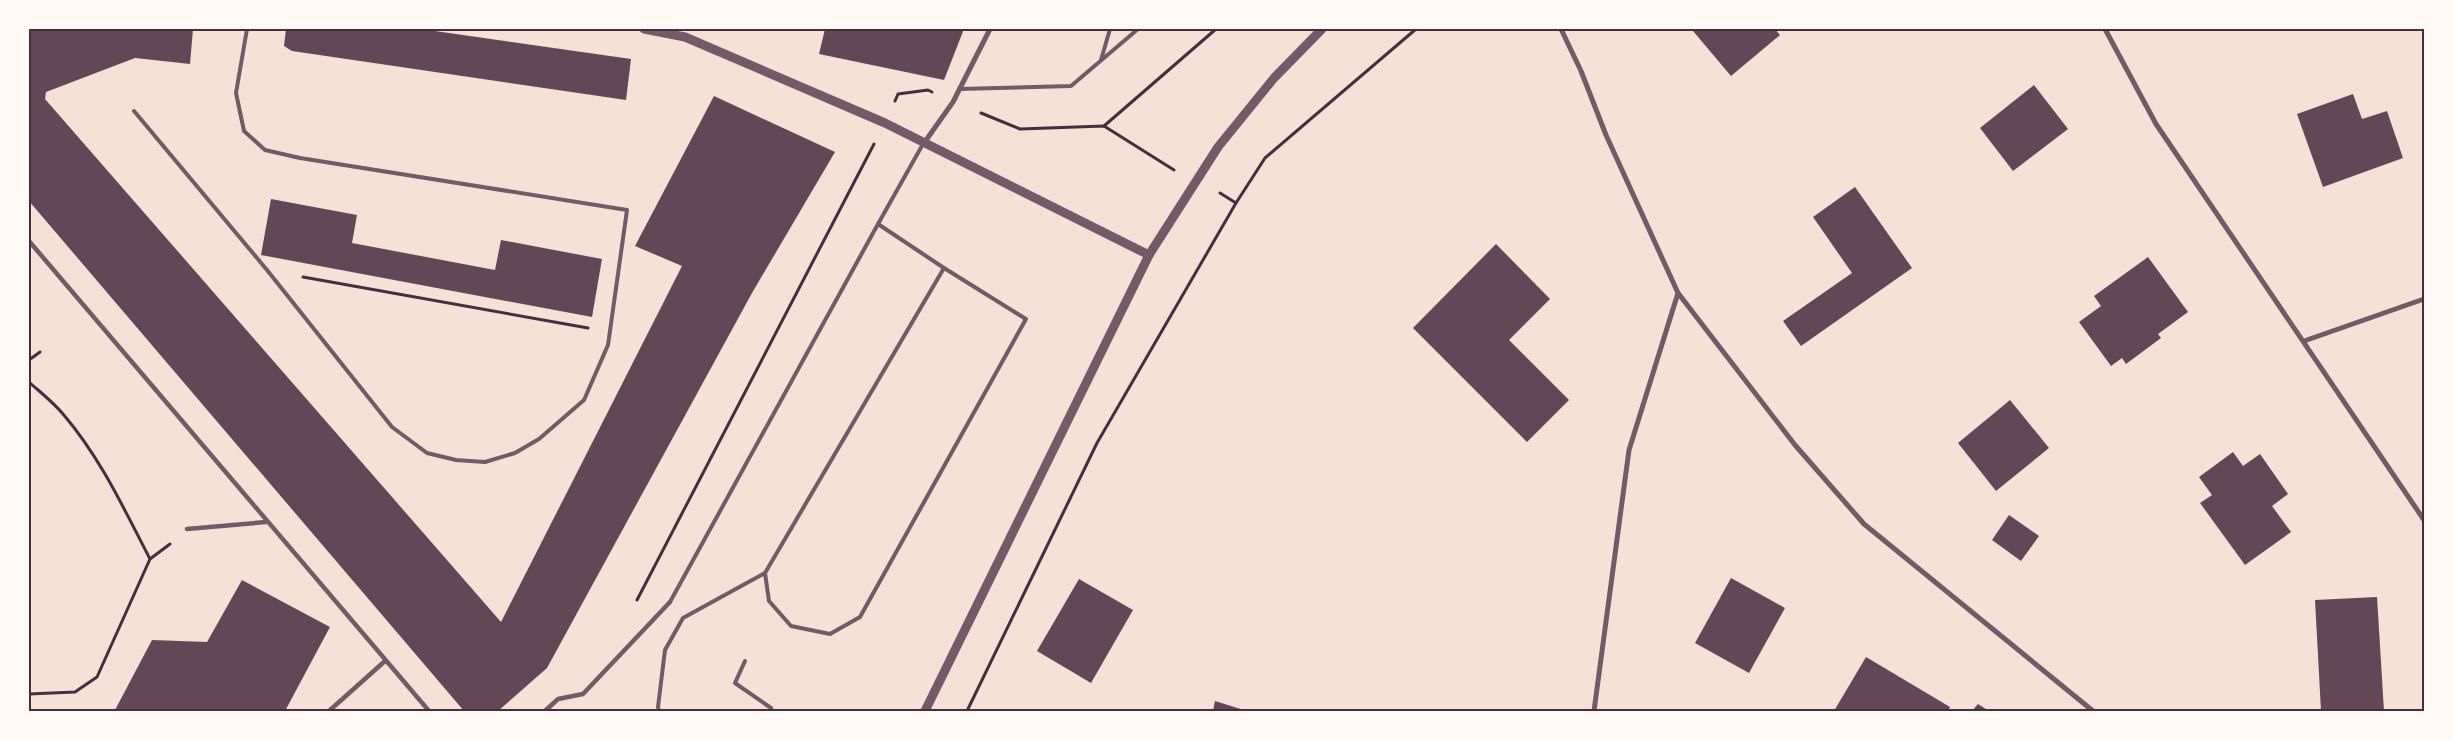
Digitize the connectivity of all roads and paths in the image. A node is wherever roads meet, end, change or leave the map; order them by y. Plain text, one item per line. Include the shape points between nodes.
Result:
1 (247, 29) edge
2 (644, 29) edge
3 (990, 29) edge
4 (1110, 29) edge
5 (1138, 29) edge
6 (1216, 29) edge
7 (1322, 29) edge
8 (1416, 29) edge
9 (1561, 29) edge
10 (2105, 29) edge
11 (1101, 60) junction
12 (959, 89) junction
13 (134, 112) dead end
14 (923, 144) junction
15 (1196, 180) junction
16 (1236, 203) junction
17 (878, 224) junction
18 (29, 241) edge
19 (1149, 254) junction
20 (944, 268) junction
21 (266, 270) junction
22 (1678, 293) junction
23 (2424, 299) edge
24 (610, 332) junction
25 (2304, 341) junction
26 (40, 352) dead end
27 (29, 360) edge
28 (29, 382) edge
29 (2424, 520) edge
30 (266, 522) junction
31 (188, 530) dead end
32 (765, 573) junction
33 (670, 602) joint
34 (385, 661) junction
35 (745, 662) dead end
36 (29, 694) edge
37 (329, 711) edge
38 (429, 711) edge
39 (545, 711) edge
40 (660, 711) edge
41 (772, 711) edge
42 (925, 711) edge
43 (967, 711) edge
44 (1594, 711) edge
45 (2093, 711) edge

1 - 24 lane via 236,92 244,130 265,150 627,210
2 - 14 street via 685,37 885,123
3 - 12 street
4 - 11 lane
5 - 11 lane
6 - 15 path via 1104,126 1171,169
7 - 15 street via 1274,78 1218,147
8 - 16 path via 1265,158
9 - 22 street
10 - 25 street via 2156,124
11 - 12 lane via 1071,86
12 - 14 street
13 - 21 lane
14 - 17 lane
14 - 19 street
15 - 16 path
15 - 19 street
16 - 43 path via 1098,443
17 - 20 lane
17 - 33 lane
18 - 30 street
19 - 42 street
20 - 32 lane
20 - 32 lane via 1026,319 860,617 830,634 790,626 769,601
21 - 24 path
21 - 24 lane via 392,427 426,454 456,460 485,462 515,453 539,439 584,400 608,345
22 - 44 street via 1628,450
22 - 45 street via 1795,445 1864,524
23 - 25 street
25 - 29 street
26 - 27 path
28 - 36 path via 62,412 92,452 126,508 150,559 97,677 75,692
30 - 31 street
30 - 34 street
32 - 40 lane via 683,618 665,650
33 - 39 street via 583,694 558,699
34 - 37 street
34 - 38 street
35 - 41 lane via 735,684

